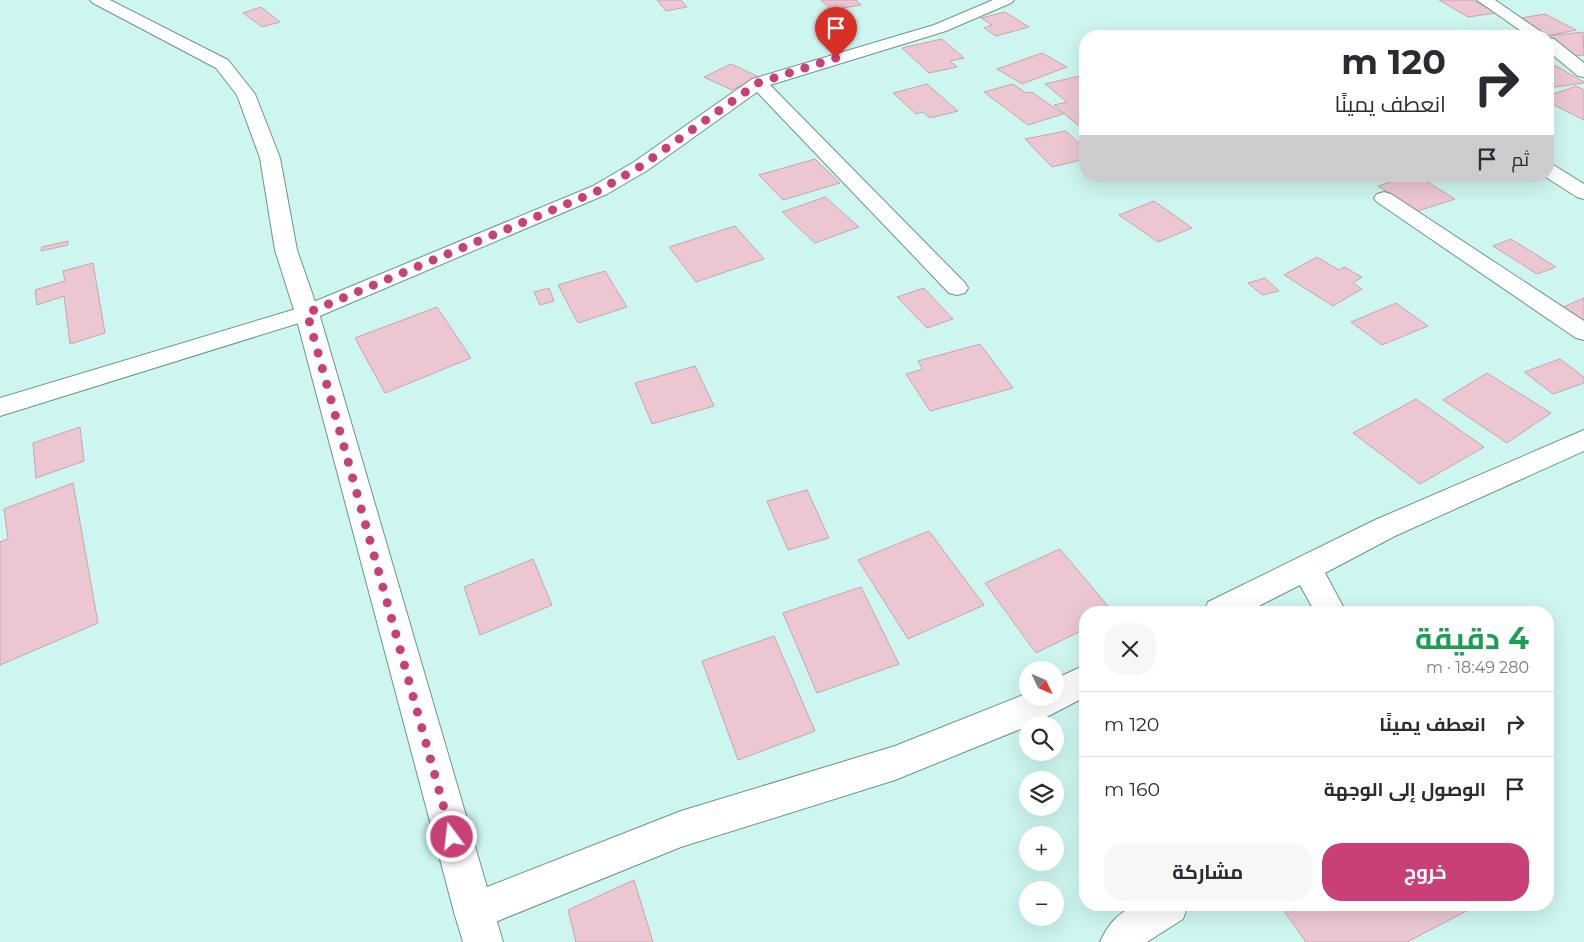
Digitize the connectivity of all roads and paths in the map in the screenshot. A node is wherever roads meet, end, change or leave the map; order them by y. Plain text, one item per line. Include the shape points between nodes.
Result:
1 (98, 0) edge
2 (1006, 0) edge
3 (1485, 0) edge
4 (1530, 30) edge
5 (1554, 48) edge
6 (1584, 72) edge
7 (758, 83) junction
8 (1554, 174) edge
9 (1584, 193) edge
10 (1384, 198) dead end
11 (957, 288) dead end
12 (307, 313) junction
13 (1584, 332) edge
14 (0, 407) edge
15 (1584, 440) edge
16 (1306, 568) junction
17 (1230, 606) edge
18 (1328, 606) edge
19 (1079, 683) edge
20 (1064, 691) edge
21 (1035, 706) edge
22 (1160, 911) edge
23 (478, 927) edge
24 (1120, 942) edge

1 - 12 street via 222,64 246,94 270,158 286,250
2 - 7 street via 940,28
3 - 4 street
5 - 6 street
7 - 11 street
7 - 12 street via 641,166 600,190
8 - 9 street
10 - 13 street
12 - 14 street
12 - 23 street
15 - 16 street via 1385,528
16 - 17 street
16 - 18 street
19 - 20 street
21 - 23 street via 895,763 681,829
22 - 24 street via 1130,930

